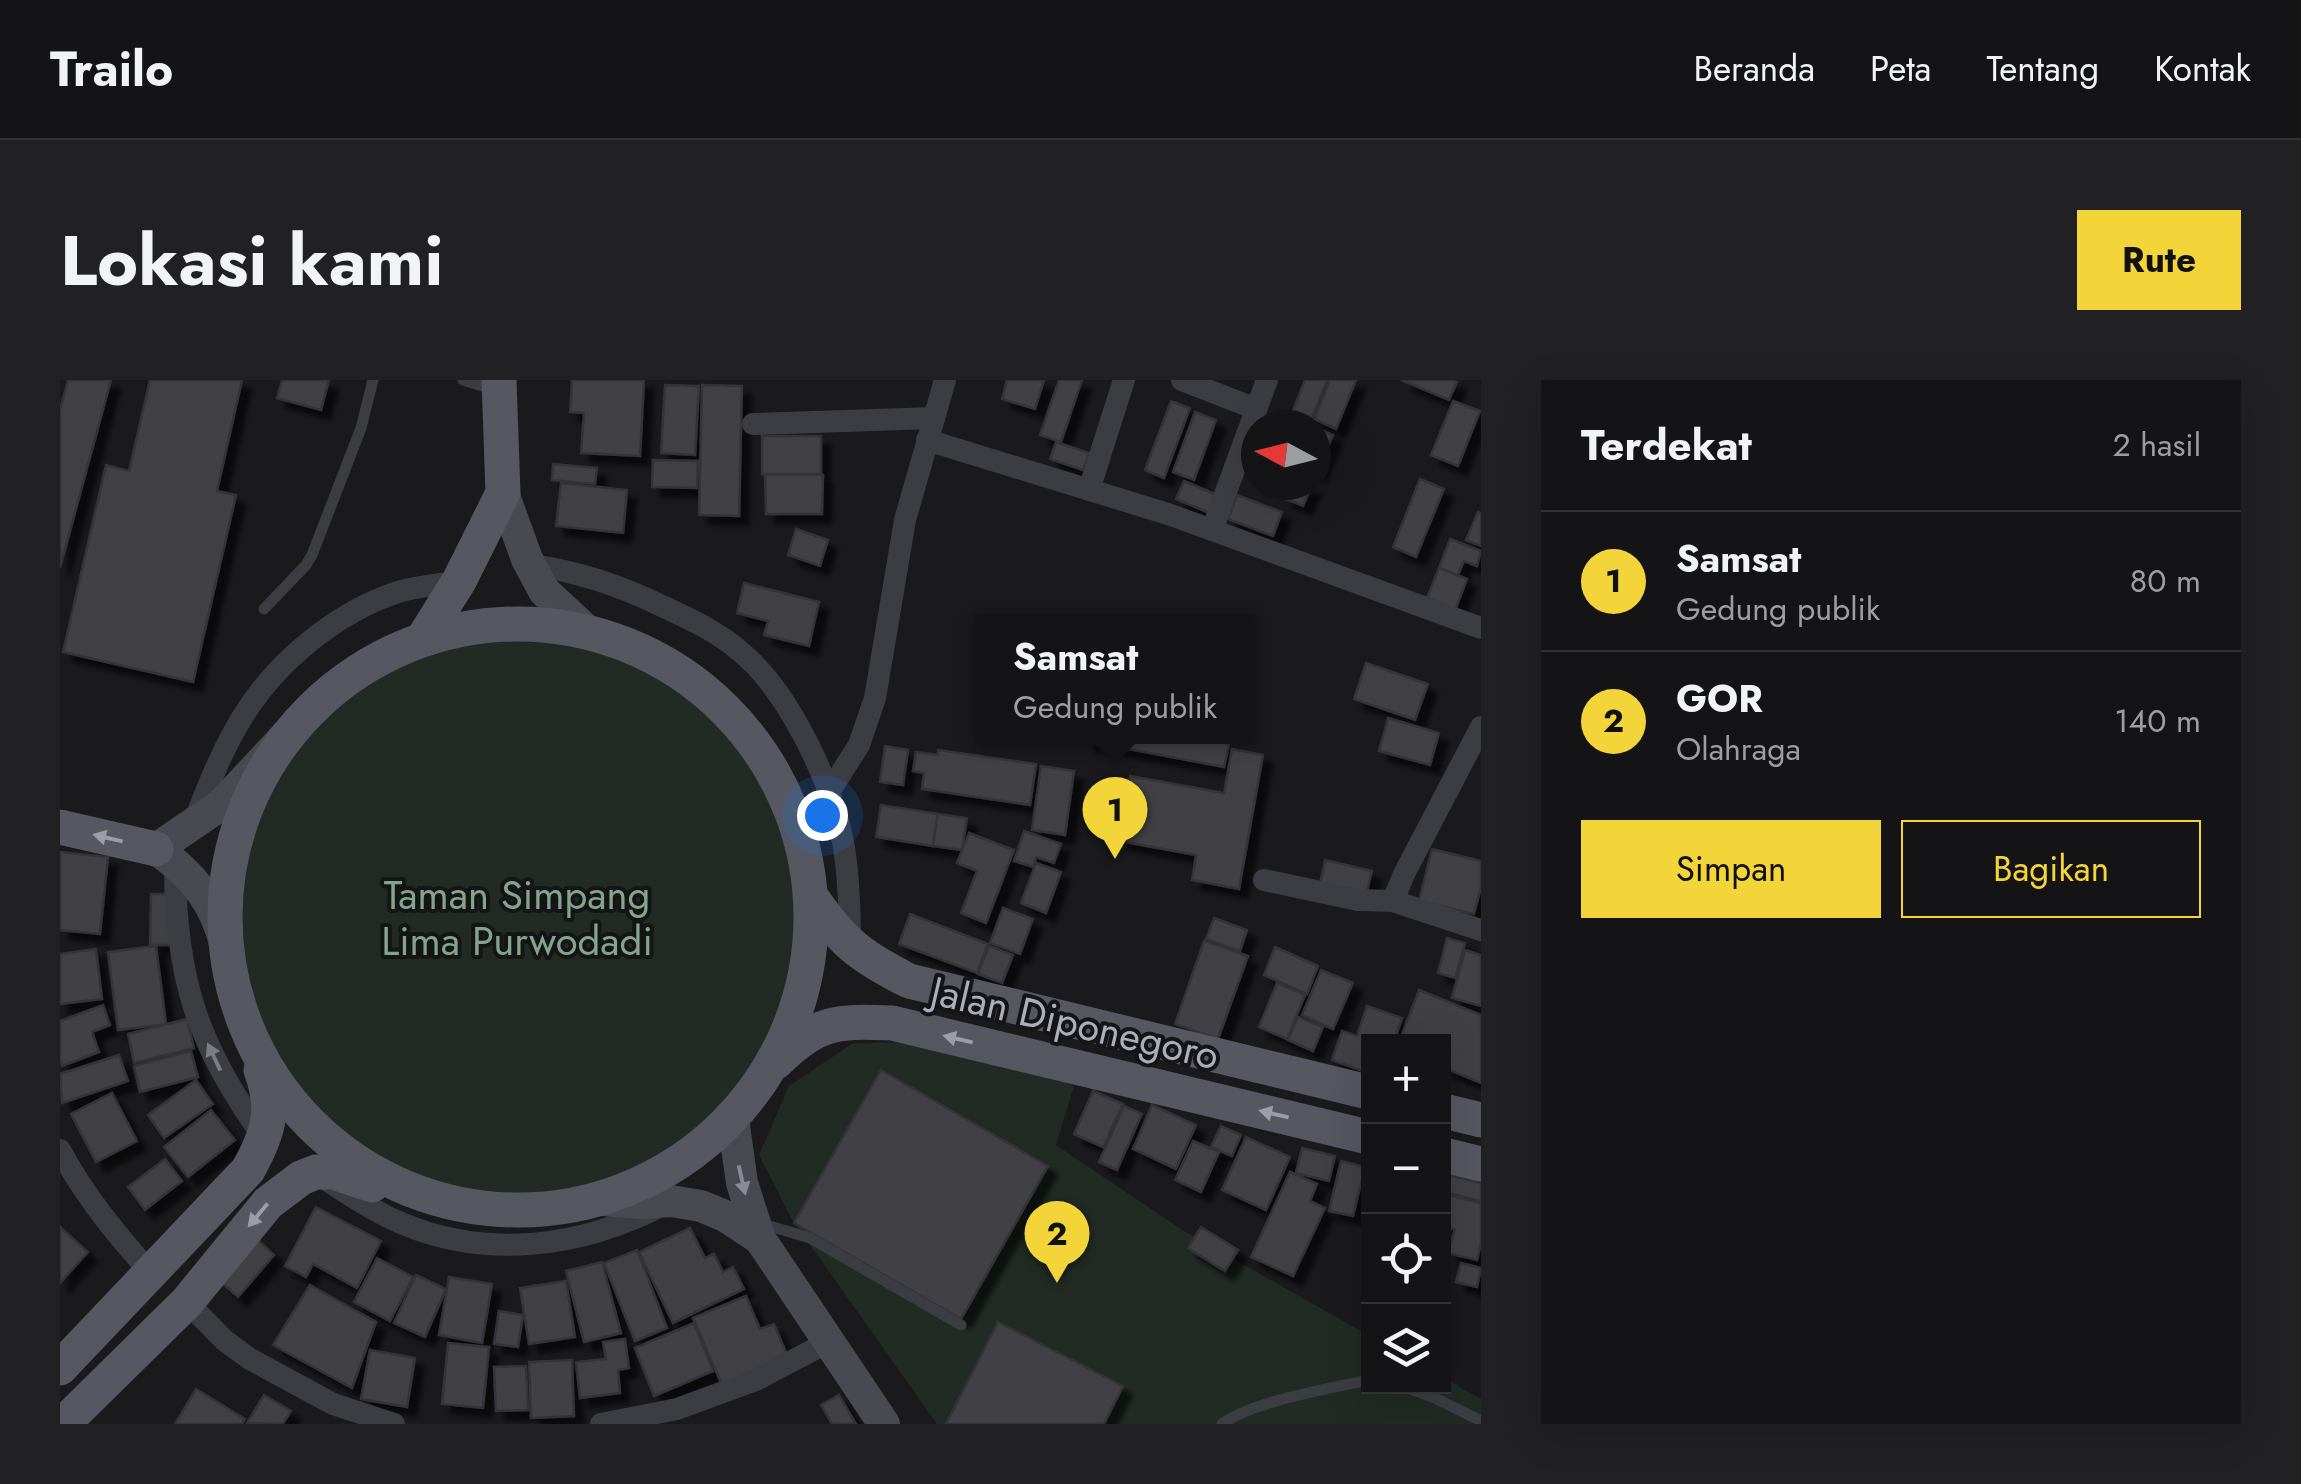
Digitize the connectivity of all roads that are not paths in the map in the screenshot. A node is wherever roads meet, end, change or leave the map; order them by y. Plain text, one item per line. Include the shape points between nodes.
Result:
1 (373, 380) edge
2 (463, 380) edge
3 (945, 380) edge
4 (1124, 380) edge
5 (1182, 380) edge
6 (1266, 380) edge
7 (499, 386) edge
8 (1256, 409) junction
9 (753, 424) dead end
10 (930, 429) junction
11 (1089, 490) junction
12 (503, 493) junction
13 (1212, 530) junction
14 (530, 565) junction
15 (459, 582) junction
16 (264, 609) dead end
17 (584, 628) junction
18 (1481, 628) edge
19 (424, 637) junction
20 (1481, 727) edge
21 (293, 728) junction
22 (829, 792) junction
23 (194, 822) junction
24 (60, 827) edge
25 (165, 856) junction
26 (1264, 880) dead end
27 (812, 898) junction
28 (1393, 901) junction
29 (1481, 930) edge
30 (850, 947) junction
31 (230, 974) junction
32 (240, 1010) junction
33 (772, 1066) junction
34 (1361, 1090) edge
35 (1451, 1112) edge
36 (733, 1119) junction
37 (1481, 1120) edge
38 (1361, 1135) edge
39 (265, 1140) junction
40 (60, 1150) edge
41 (1451, 1157) edge
42 (1481, 1164) edge
43 (316, 1172) junction
44 (603, 1200) junction
45 (671, 1201) junction
46 (441, 1202) junction
47 (757, 1230) junction
48 (150, 1272) junction
49 (188, 1302) junction
50 (961, 1325) dead end
51 (828, 1342) junction
52 (68, 1349) edge
53 (1361, 1382) edge
54 (1424, 1394) edge
55 (331, 1414) edge
56 (1481, 1422) edge
57 (63, 1424) edge
58 (394, 1424) edge
59 (600, 1424) edge
60 (884, 1424) edge
61 (1222, 1424) edge

1 - 16 lane via 312,555
2 - 7 lane
3 - 10 street
4 - 11 street
5 - 8 street
6 - 8 street
7 - 12 main road
8 - 13 street
9 - 10 street
10 - 11 street
10 - 22 street via 906,520 875,698 859,745
11 - 13 street
12 - 14 main road
12 - 15 main road
13 - 18 street
14 - 17 main road via 544,592
14 - 22 street via 600,580 704,626 742,653 787,707
15 - 19 main road
15 - 23 street via 401,591 362,606 301,650 243,715
17 - 19 main road via 501,622
17 - 27 main road via 666,661 697,682 756,742 792,807
19 - 21 main road via 354,672
20 - 28 street
21 - 23 main road via 222,804
21 - 31 main road via 263,772 231,859 225,900
22 - 30 street via 843,843
23 - 25 main road
25 -> 24 main road
25 - 31 main road via 216,914
39 -> 25 street via 220,1070 194,1009
26 - 28 street
27 - 30 main road, Jalan Diponegoro
27 - 33 main road via 808,970
28 - 29 street
30 - 34 main road, Jalan Diponegoro via 908,981
31 - 32 main road
32 - 39 main road via 268,1088
32 - 46 main road via 279,1089 320,1135 362,1166
33 - 36 main road
38 -> 33 main road, Jalan Diponegoro via 892,1023 828,1025 799,1040
35 - 37 main road
36 - 44 main road via 673,1168
36 -> 47 main road
39 - 48 main road via 248,1170
40 - 48 street via 113,1231
41 - 42 main road
43 - 45 street via 402,1224 494,1245 587,1236
43 - 46 main road
43 -> 49 main road via 268,1202
44 - 45 main road
44 - 46 main road via 494,1211
45 - 47 main road
47 - 50 lane via 810,1238
47 - 51 main road
48 - 52 main road
49 - 55 street via 224,1340
49 - 57 main road
51 - 59 street via 756,1380 677,1409
51 - 60 main road
53 - 61 lane via 1258,1407
54 - 56 lane
55 - 58 street

